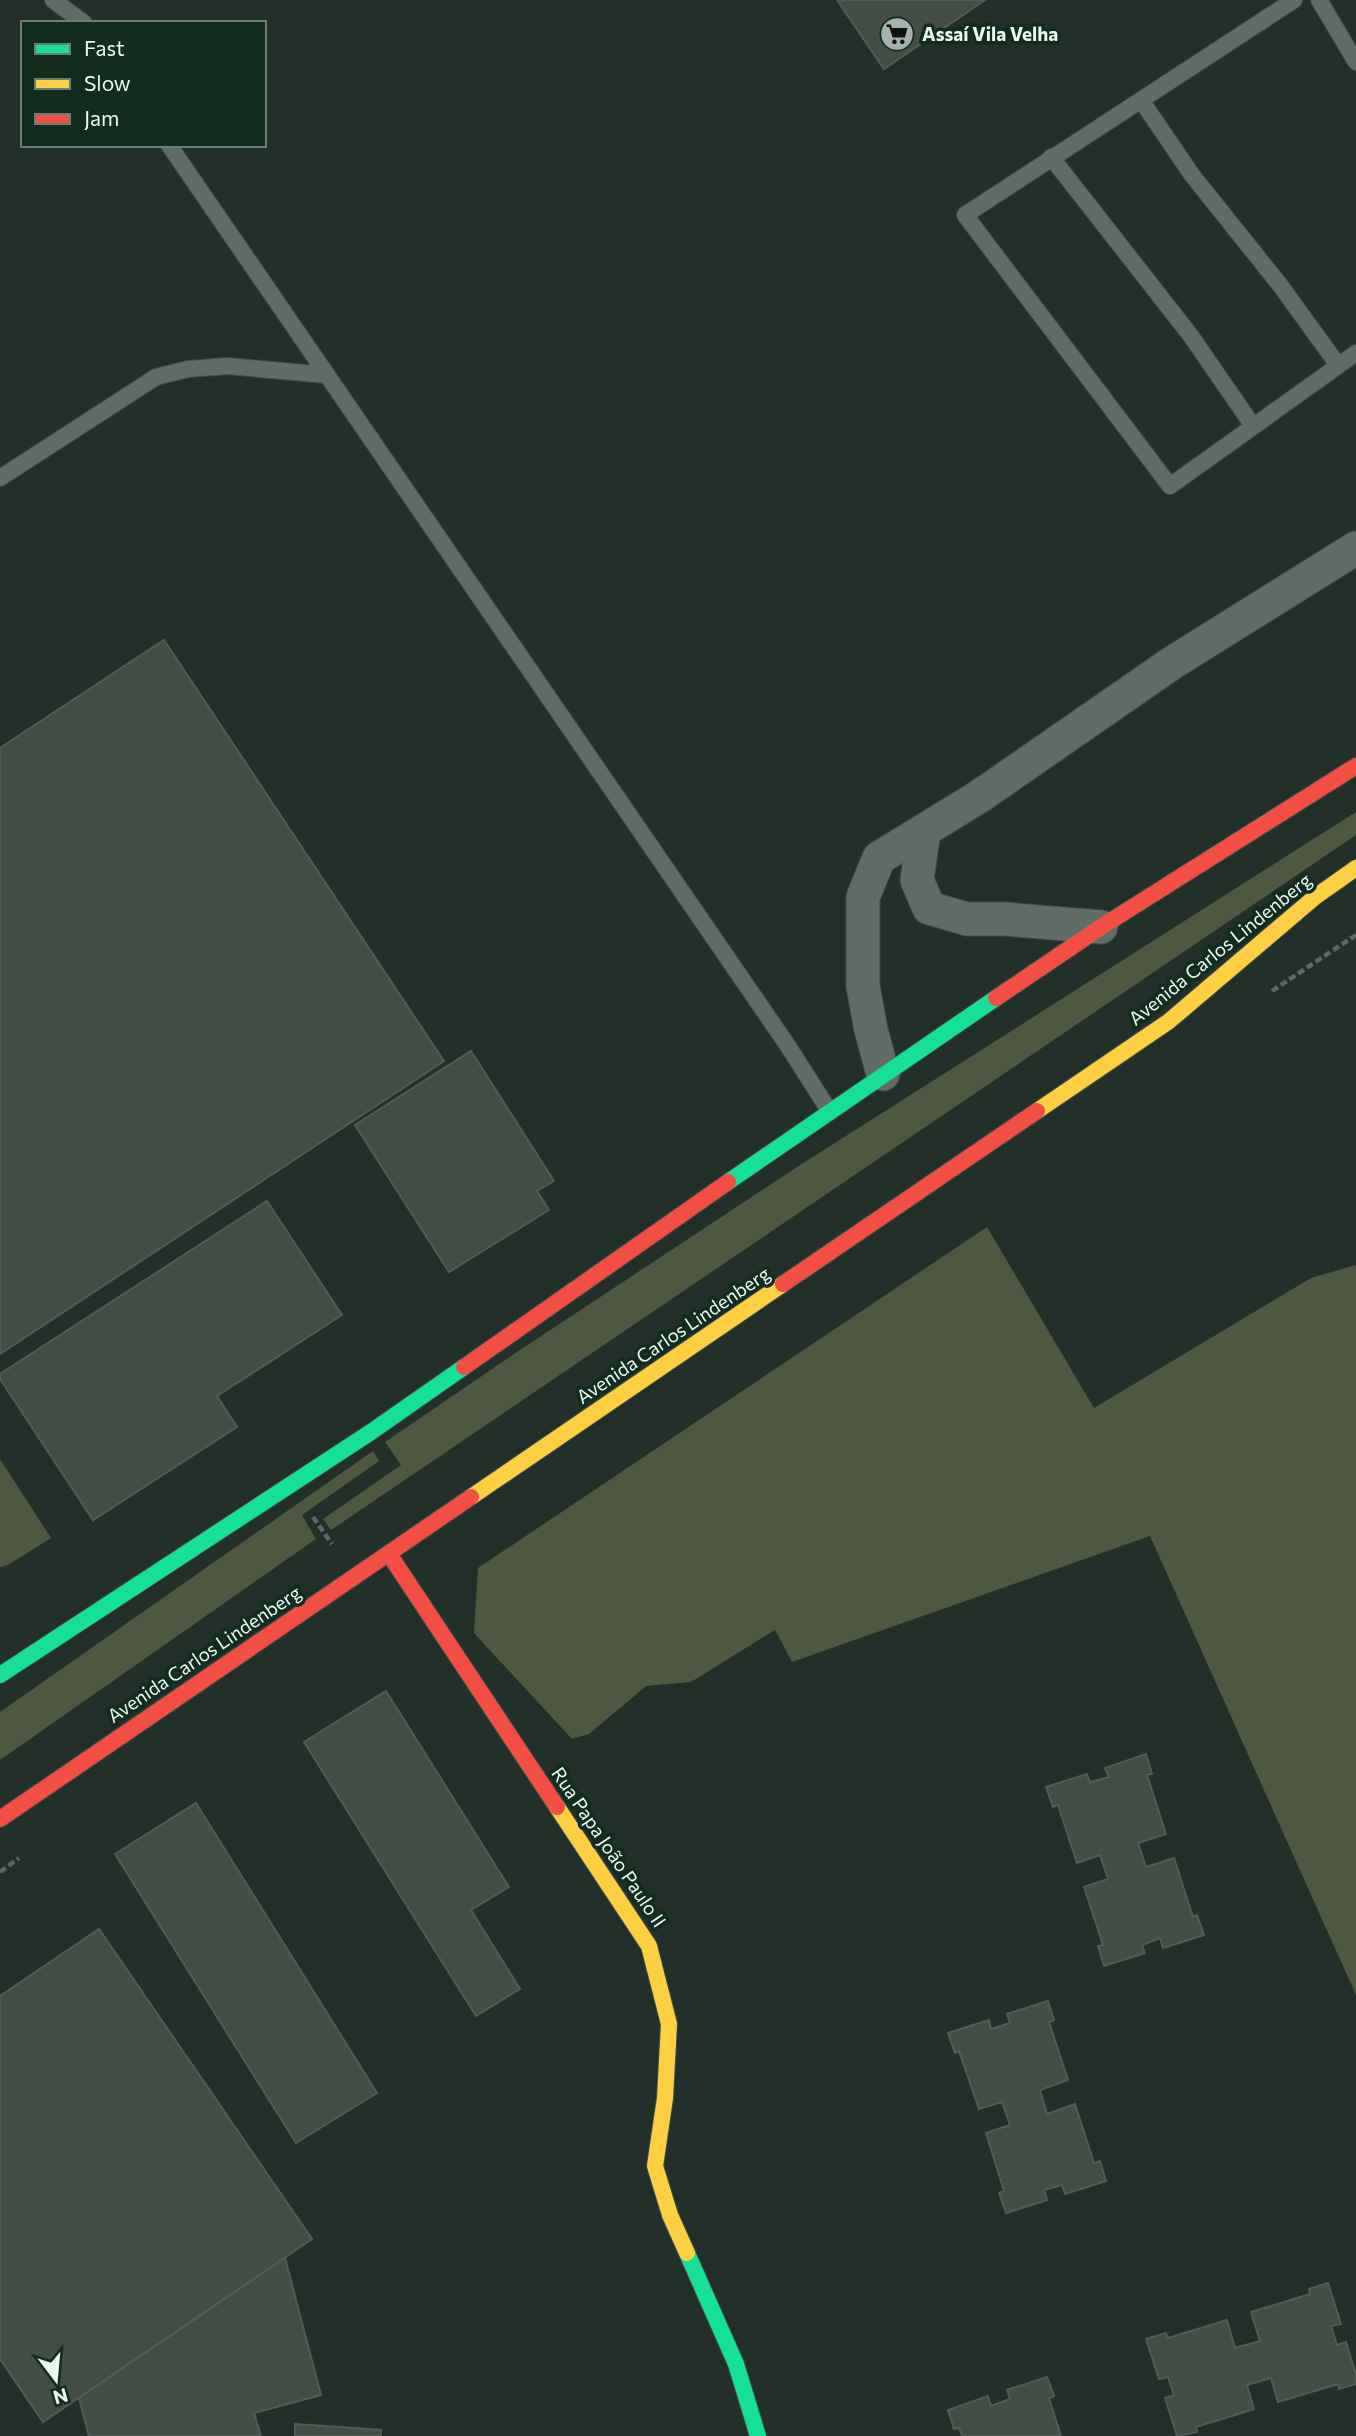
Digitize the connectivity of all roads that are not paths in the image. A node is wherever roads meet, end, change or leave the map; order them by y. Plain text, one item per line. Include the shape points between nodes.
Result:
1 (53, 0) edge
2 (1294, 0) edge
3 (1319, 0) edge
4 (81, 21) edge
5 (1356, 62) edge
6 (1141, 100) junction
7 (170, 147) edge
8 (1051, 156) junction
9 (1356, 353) edge
10 (1338, 365) junction
11 (326, 375) junction
12 (1253, 426) junction
13 (0, 478) edge
14 (1356, 548) edge
15 (1356, 766) edge
16 (925, 831) junction
17 (1356, 868) edge
18 (1101, 927) junction
19 (883, 1074) junction
20 (830, 1112) junction
21 (388, 1554) junction
22 (0, 1675) edge
23 (0, 1819) edge
24 (758, 2436) edge

1 - 4 lane
2 - 6 lane
3 - 5 lane
6 - 8 lane
6 - 10 lane via 1192,175
7 - 11 lane
8 - 12 lane via 1191,336
8 - 12 lane via 965,215 1170,486
9 - 10 lane
10 - 12 lane
11 - 13 lane via 228,366 156,377
11 - 20 lane
14 - 16 street via 1172,663
15 - 18 main road
16 - 18 street via 917,880 929,908 967,919
16 - 19 street via 879,858 863,897 863,986
17 - 21 main road, Avenida Carlos Lindenberg via 1315,897 1168,1022
18 - 19 main road
19 - 20 main road
20 - 22 main road via 371,1432
21 - 23 main road, Avenida Carlos Lindenberg
21 - 24 main road, Rua Papa João Paulo II via 649,1946 669,2024 655,2166 670,2216 736,2364

